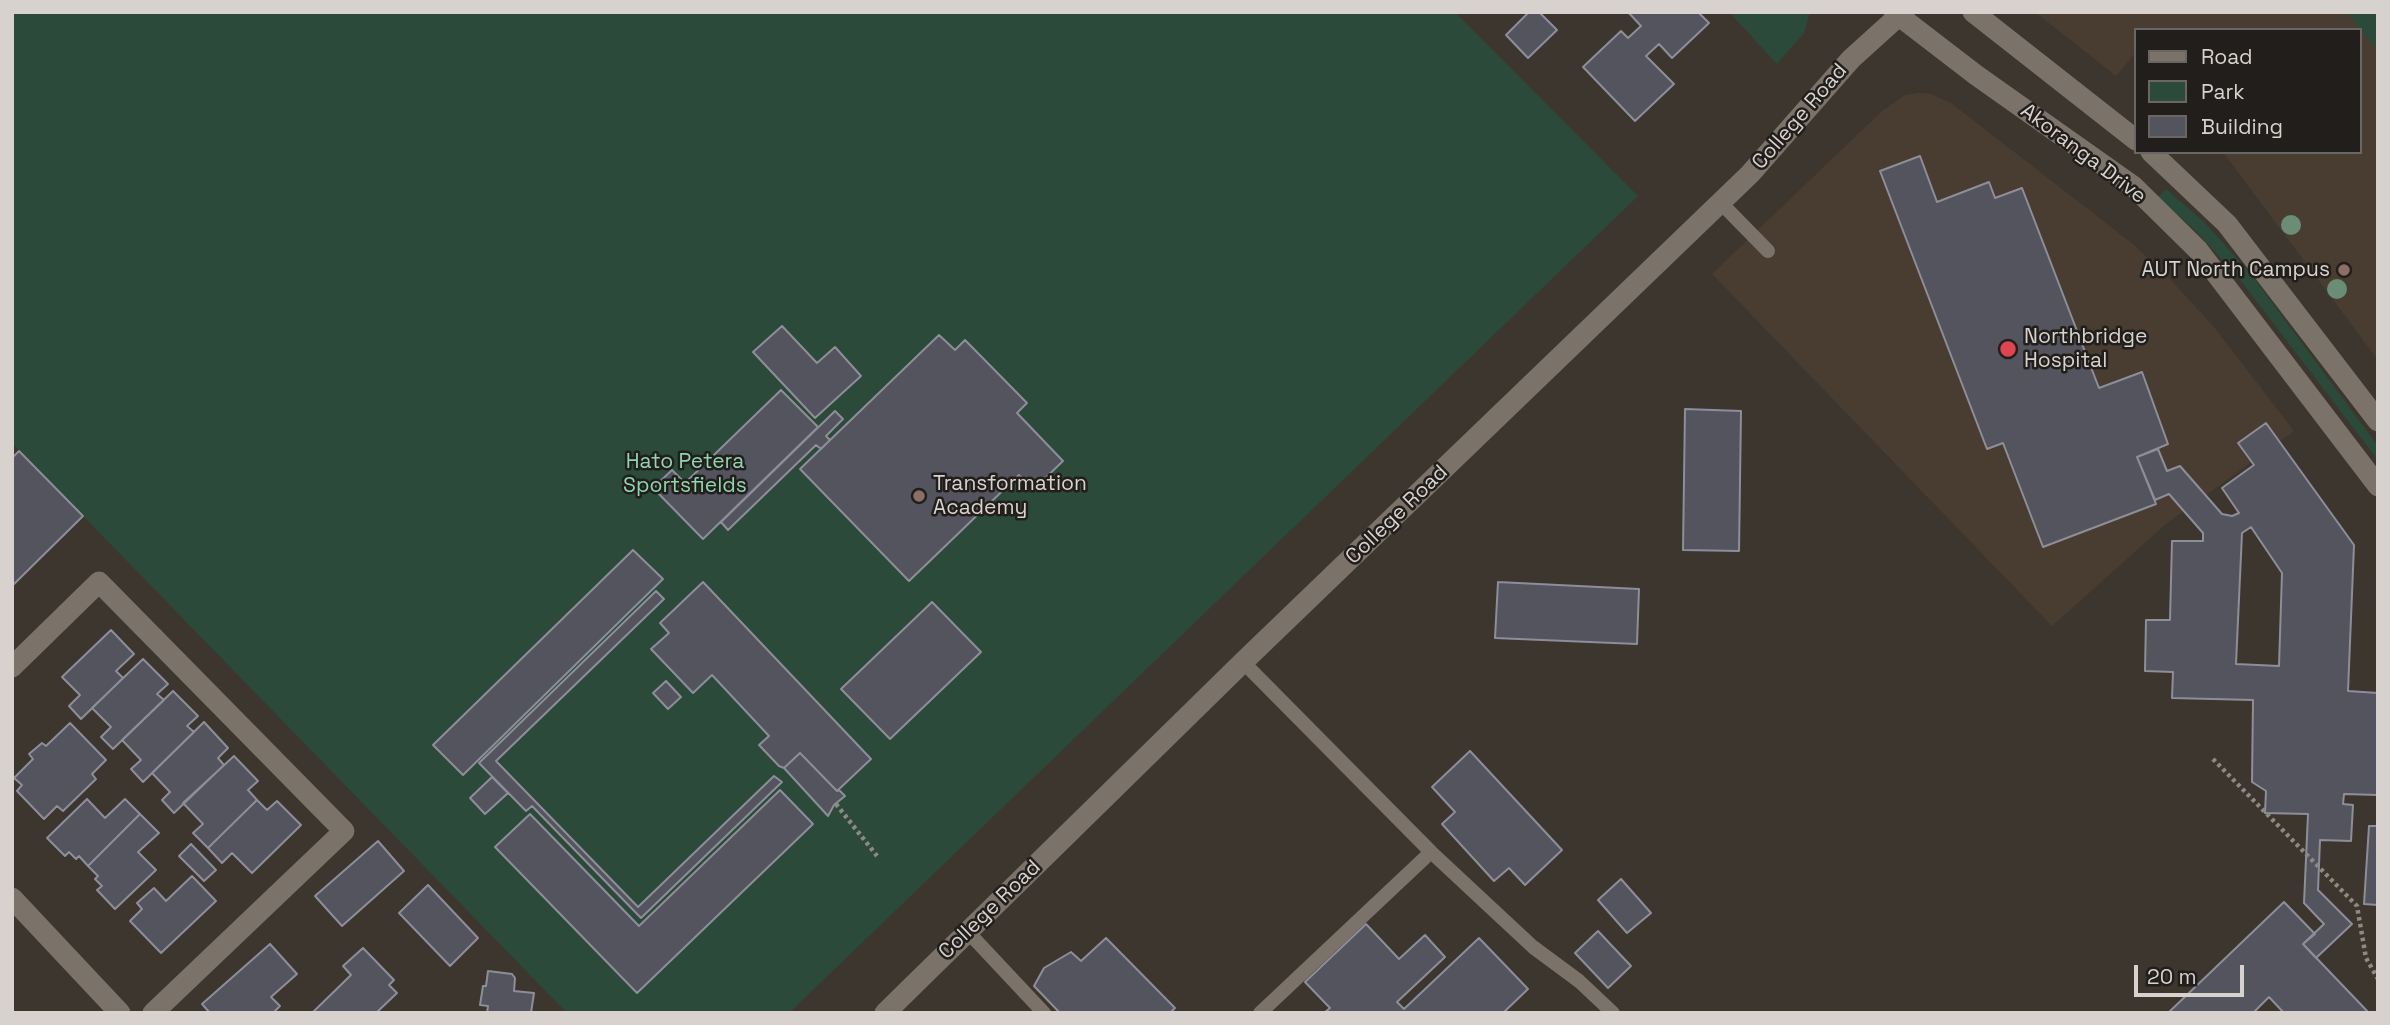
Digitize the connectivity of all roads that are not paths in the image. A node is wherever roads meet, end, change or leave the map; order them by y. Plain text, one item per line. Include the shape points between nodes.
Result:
1 (1973, 12) edge
2 (1899, 14) edge
3 (2134, 138) edge
4 (2153, 154) edge
5 (1721, 203) junction
6 (1768, 251) dead end
7 (2378, 421) edge
8 (2378, 486) edge
9 (1243, 662) junction
10 (12, 667) edge
11 (1431, 852) junction
12 (12, 898) edge
13 (968, 932) junction
14 (120, 1013) edge
15 (153, 1013) edge
16 (885, 1013) edge
17 (1044, 1013) edge
18 (1260, 1013) edge
19 (1613, 1013) edge

1 - 3 main road, Akoranga Drive
2 - 5 main road, College Road via 1851,59
2 - 8 main road, Akoranga Drive via 1976,75 2133,186 2198,250
4 - 7 main road, Akoranga Drive via 2227,224
5 - 6 lane
5 - 9 main road, College Road
9 - 11 lane
9 - 13 main road, College Road
10 - 15 main road via 99,582 344,831
11 - 18 lane
11 - 19 lane
12 - 14 main road
13 - 16 main road, College Road
13 - 17 lane

